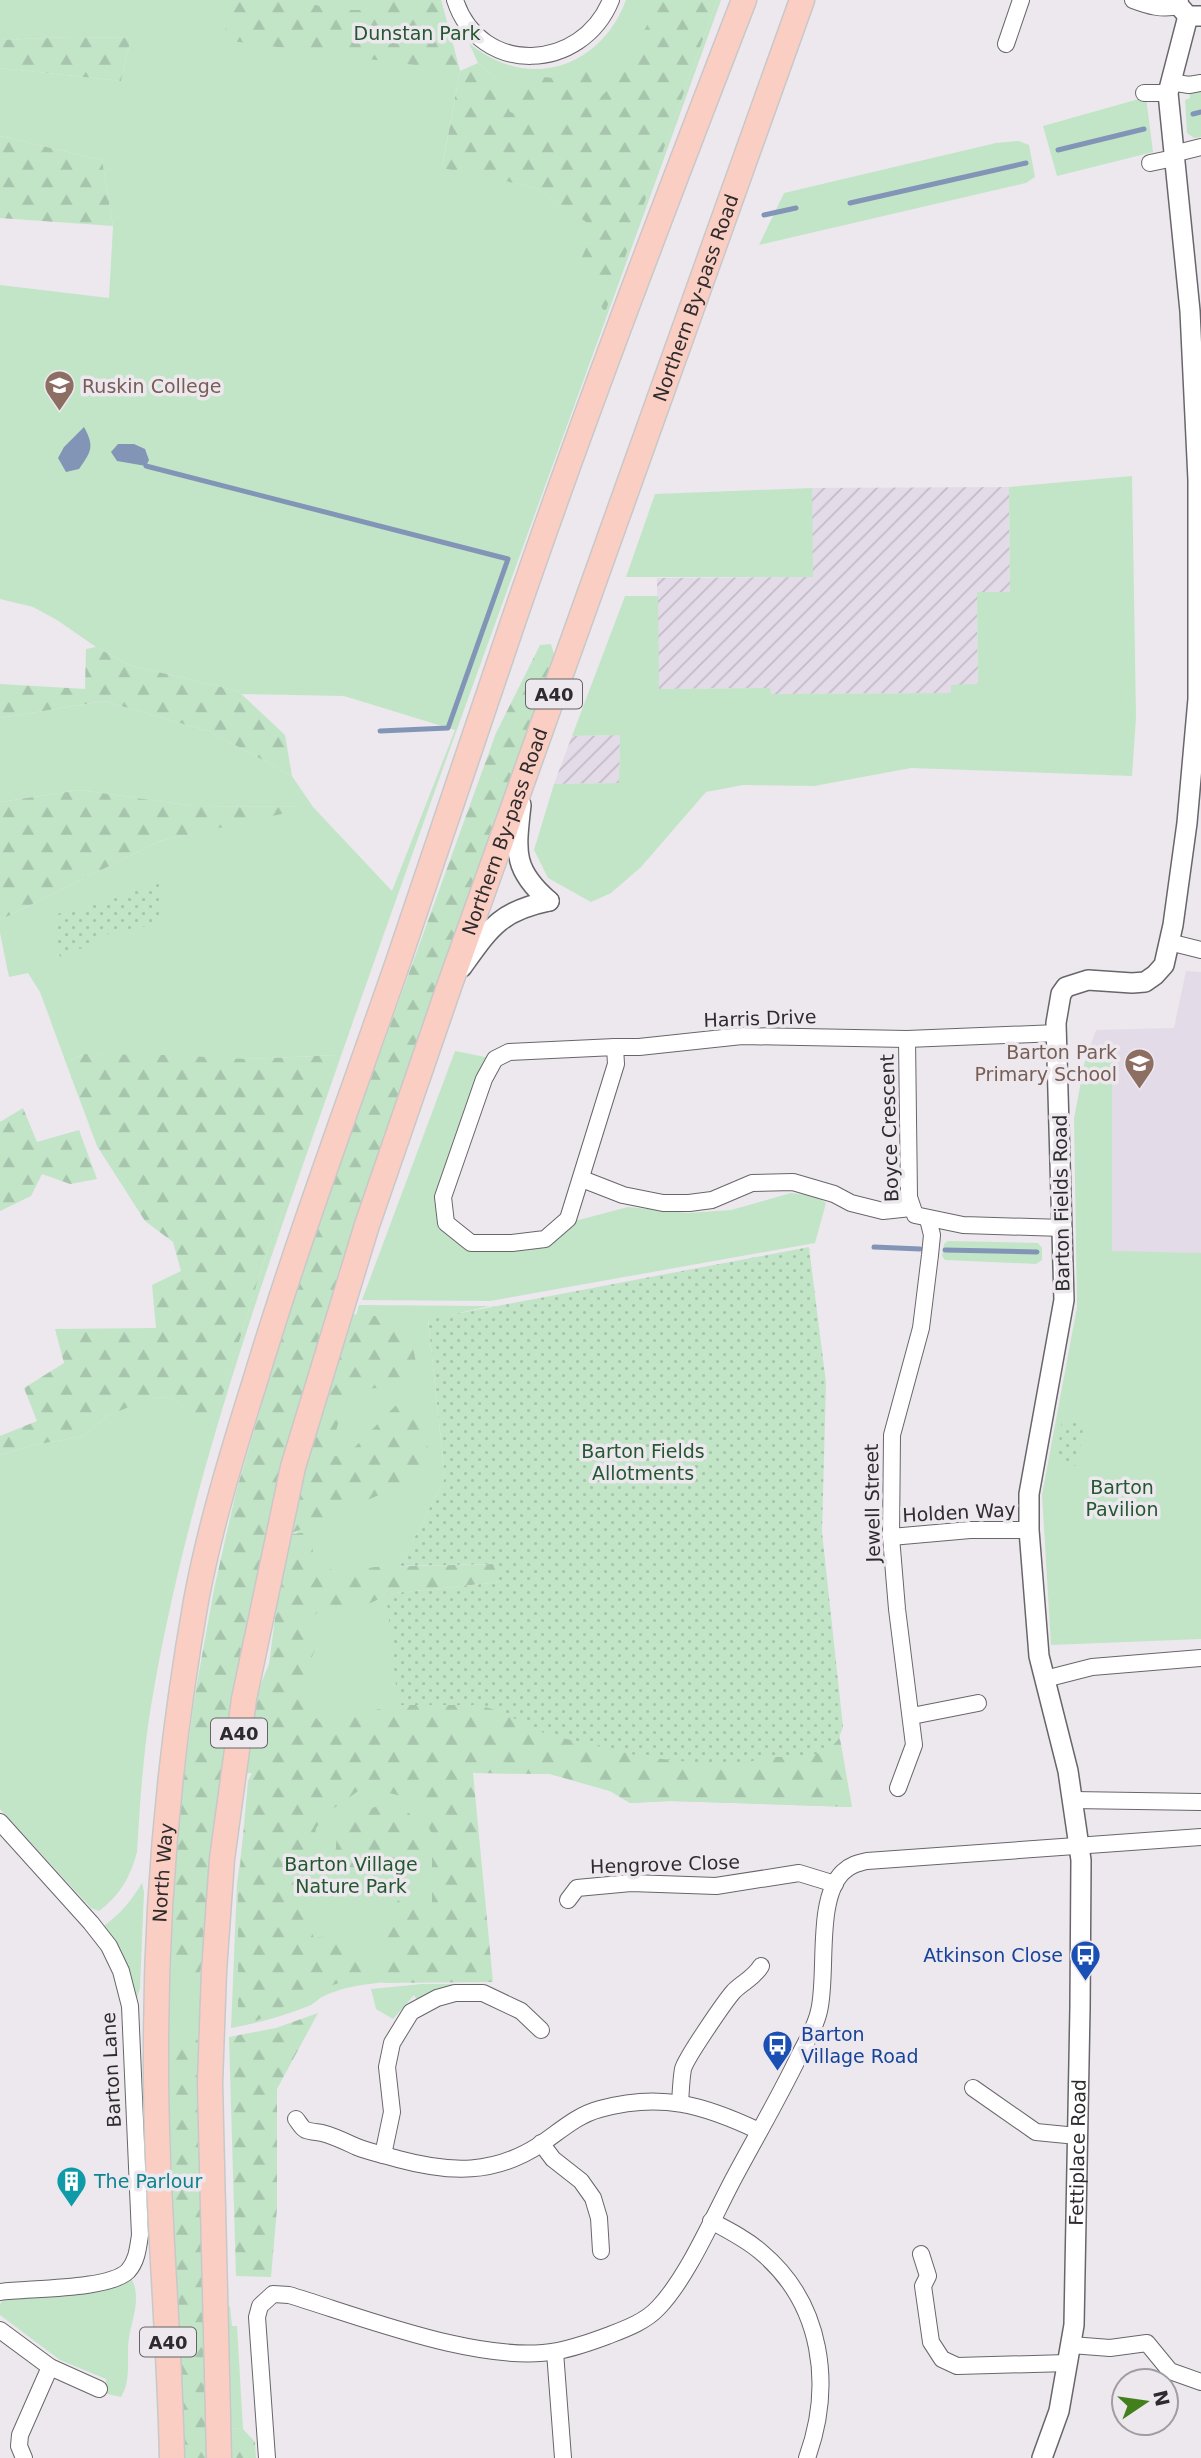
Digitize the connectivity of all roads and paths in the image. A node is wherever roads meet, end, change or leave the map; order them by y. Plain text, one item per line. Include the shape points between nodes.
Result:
1 (455, 0) edge
2 (611, 0) edge
3 (744, 0) edge
4 (802, 0) edge
5 (1021, 0) edge
6 (1133, 0) edge
7 (1187, 9) edge
8 (1006, 44) dead end
9 (1201, 83) edge
10 (1169, 87) junction
11 (1144, 93) dead end
12 (1201, 147) edge
13 (1174, 156) junction
14 (1150, 163) dead end
15 (1196, 310) edge
16 (1200, 480) edge
17 (1199, 699) edge
18 (523, 781) junction
19 (1194, 825) edge
20 (1169, 942) junction
21 (1201, 950) edge
22 (450, 984) junction
23 (1057, 1033) junction
24 (907, 1038) junction
25 (615, 1047) junction
26 (582, 1178) junction
27 (911, 1208) junction
28 (928, 1219) junction
29 (1063, 1228) junction
30 (1028, 1530) junction
31 (891, 1537) junction
32 (1201, 1658) edge
33 (1045, 1679) junction
34 (978, 1703) dead end
35 (912, 1716) junction
36 (898, 1788) dead end
37 (1073, 1800) junction
38 (1201, 1802) edge
39 (0, 1822) edge
40 (1201, 1837) edge
41 (1079, 1844) junction
42 (835, 1884) junction
43 (570, 1888) dead end
44 (761, 1966) dead end
45 (541, 2031) dead end
46 (973, 2088) dead end
47 (680, 2102) junction
48 (296, 2119) dead end
49 (759, 2131) junction
50 (1077, 2136) junction
51 (541, 2143) junction
52 (383, 2155) junction
53 (711, 2221) junction
54 (601, 2251) dead end
55 (920, 2254) dead end
56 (0, 2292) edge
57 (0, 2330) edge
58 (555, 2352) junction
59 (1070, 2354) junction
60 (50, 2367) junction
61 (1201, 2382) edge
62 (99, 2389) dead end
63 (24, 2458) edge
64 (172, 2458) edge
65 (219, 2458) edge
66 (267, 2458) edge
67 (563, 2458) edge
68 (807, 2458) edge
69 (1042, 2458) edge

1 - 2 street via 466,22 482,38 525,56 549,55 573,46 602,20
3 - 64 highway, North Way / A40 via 512,626 280,1300 236,1443 197,1597 163,1857 156,2048
4 - 18 highway, Northern By-pass Road / A40
5 - 8 street
6 - 7 street
7 - 10 street, Barton Fields Road
9 - 10 street
10 - 11 street
10 - 13 street, Barton Fields Road
12 - 13 street
13 - 14 street
13 - 15 street, Barton Fields Road
15 - 16 street, Barton Fields Road
16 - 17 street, Barton Fields Road
17 - 19 street, Barton Fields Road
18 - 22 highway, Northern By-pass Road / A40
18 - 22 street via 519,861 530,884 550,901 510,913 490,929
19 - 20 street, Barton Fields Road
20 - 21 street
20 - 23 street, Barton Fields Road via 1164,965 1145,982 1088,980 1066,987 1061,994
22 - 65 highway, Northern By-pass Road / A40 via 367,1225 293,1467 244,1699 222,1859 214,1971 211,2082
23 - 24 street, Boyce Crescent
23 - 29 street, Barton Fields Road
24 - 25 street, Harris Drive via 742,1036
24 - 27 street, Boyce Crescent
25 - 26 street, Harris Drive via 616,1064
25 - 26 street, Harris Drive via 509,1052 495,1059 443,1197 446,1223 471,1243 545,1239 568,1219
26 - 27 street via 623,1195 663,1203 712,1199 752,1183 793,1182 883,1211
27 - 28 street, Boyce Crescent via 915,1215
28 - 29 street, Boyce Crescent via 963,1225
28 - 31 street, Jewell Street via 931,1245 921,1328 892,1435
29 - 30 street, Barton Fields Road via 1064,1300 1028,1494
30 - 31 street, Holden Way
30 - 33 street, Barton Fields Road via 1037,1642
31 - 35 street, Jewell Street
32 - 33 street via 1092,1667
33 - 37 street, Barton Fields Road
34 - 35 street
35 - 36 street, Jewell Street via 914,1745
37 - 38 street
37 - 41 street, Barton Fields Road
39 - 56 street, Barton Lane via 86,1917 109,1946 121,1971 130,2006 140,2235 138,2253 127,2273 116,2278
40 - 41 street
41 - 42 street via 867,1861 842,1872
41 - 50 street, Fettiplace Road
42 - 43 street, Hengrove Close via 799,1872 716,1886
42 - 49 street via 823,1938 820,2010
44 - 47 street via 753,1978 735,1989 688,2059
45 - 52 street via 526,2007 483,1993 438,1998 411,2012 392,2043 387,2067 392,2112
46 - 50 street via 1036,2132
47 - 49 street
47 - 51 street via 654,2100 597,2109
48 - 52 street via 305,2130
49 - 53 street
50 - 59 street, Fettiplace Road
51 - 52 street via 510,2159 470,2169 441,2169
51 - 54 street via 553,2159 582,2181 593,2198
53 - 58 street via 656,2311 627,2329
53 - 68 street via 761,2251 778,2268 808,2319 822,2377 820,2409
55 - 59 street via 928,2276 923,2286 931,2342 942,2359 957,2366
57 - 60 street
58 - 66 street via 476,2349 273,2294 260,2306 257,2332
58 - 67 street
59 - 61 street via 1147,2343 1170,2371
59 - 69 street, Fettiplace Road via 1059,2411
60 - 62 street
60 - 63 street via 20,2435

